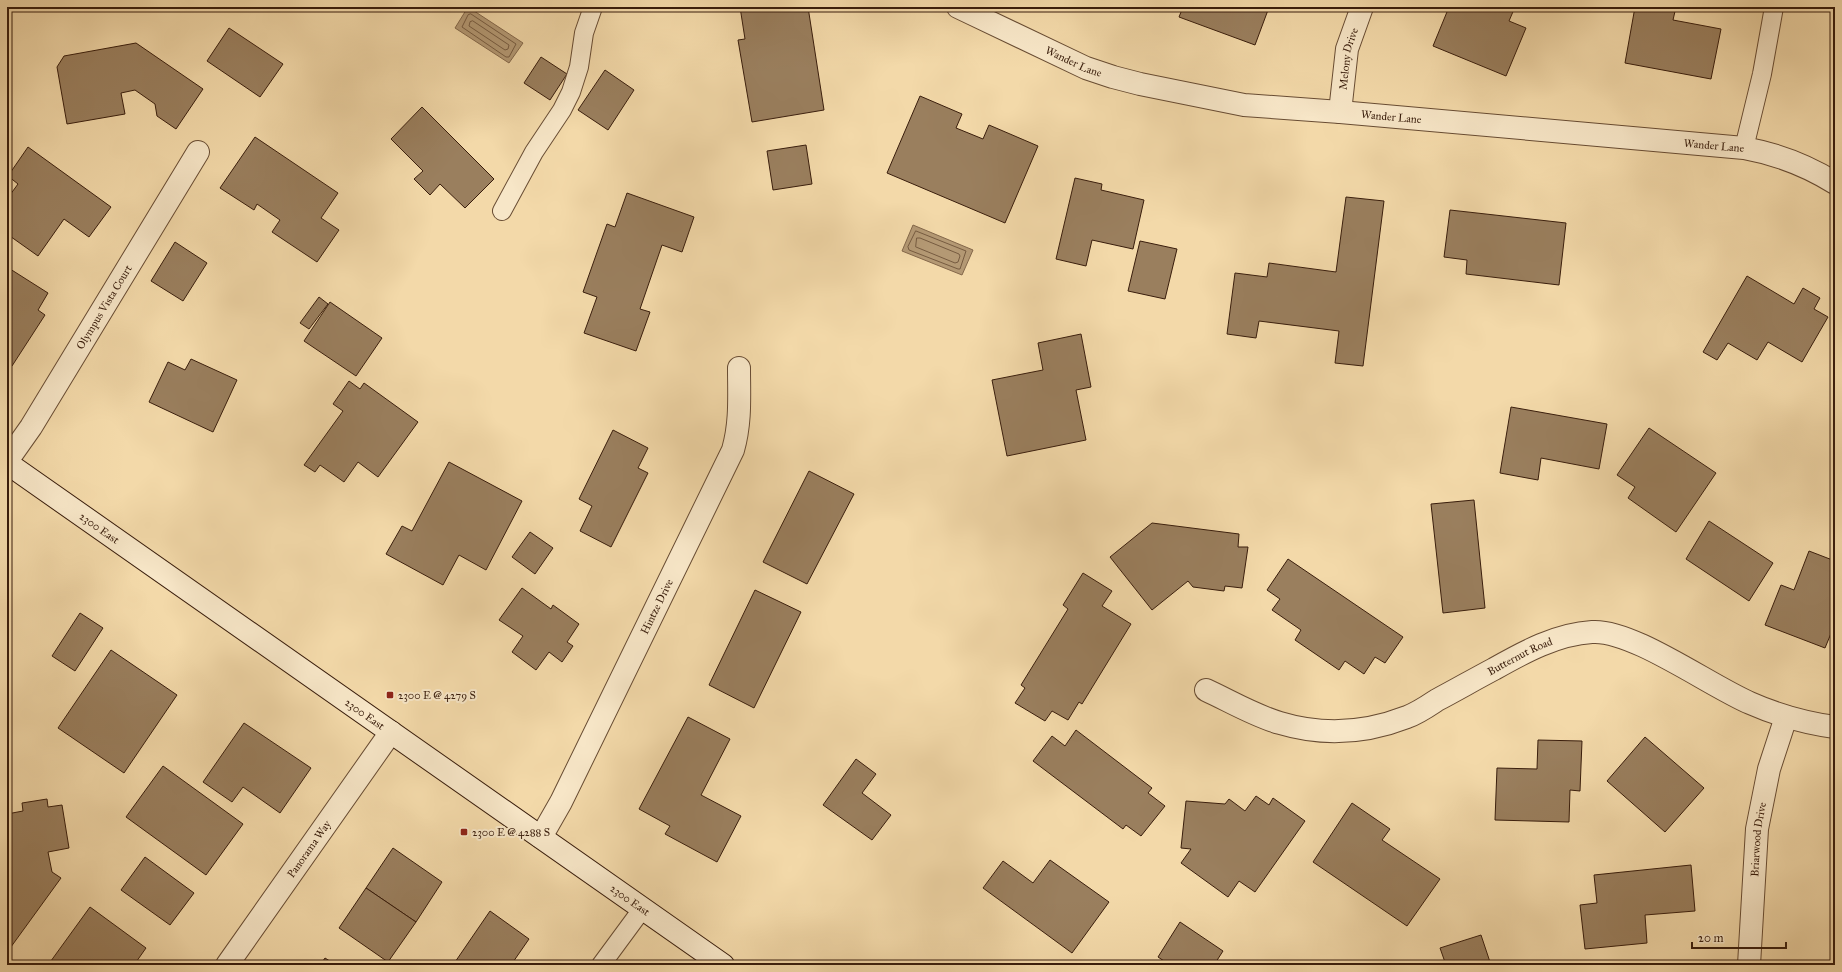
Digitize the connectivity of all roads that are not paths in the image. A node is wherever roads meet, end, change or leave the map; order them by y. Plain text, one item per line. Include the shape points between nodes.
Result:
1 (593, 7) edge
2 (958, 7) edge
3 (1362, 7) edge
4 (1774, 7) edge
5 (1340, 112) junction
6 (1744, 148) junction
7 (198, 152) dead end
8 (1835, 183) edge
9 (502, 211) dead end
10 (739, 368) dead end
11 (7, 462) edge
12 (1206, 690) dead end
13 (1786, 717) junction
14 (1835, 727) edge
15 (390, 732) junction
16 (541, 837) junction
17 (643, 908) junction
18 (227, 965) edge
19 (601, 965) edge
20 (723, 965) edge
21 (1749, 965) edge

1 - 9 lane via 584,33 579,67 571,92
2 - 5 street, Wander Lane via 1086,68 1113,77 1244,105
3 - 5 street, Melony Drive via 1347,49
4 - 6 lane via 1762,74
5 - 6 street, Wander Lane
6 - 8 street, Wander Lane via 1768,152 1792,161 1820,173
7 - 11 street, Olympus Vista Court via 31,427
10 - 16 street, Hintze Drive via 740,414 733,450 561,802
11 - 15 street, 2300 East
12 - 13 street, Butternut Road via 1259,715 1304,730 1358,730 1384,725 1408,716 1536,647 1574,635 1594,632 1637,643 1750,703
13 - 14 street, Butternut Road
13 - 21 street, Briarwood Drive via 1769,769 1758,829
15 - 16 street, 2300 East
15 - 18 street, Panorama Way
16 - 17 street, 2300 East
17 - 19 lane
17 - 20 street, 2300 East

